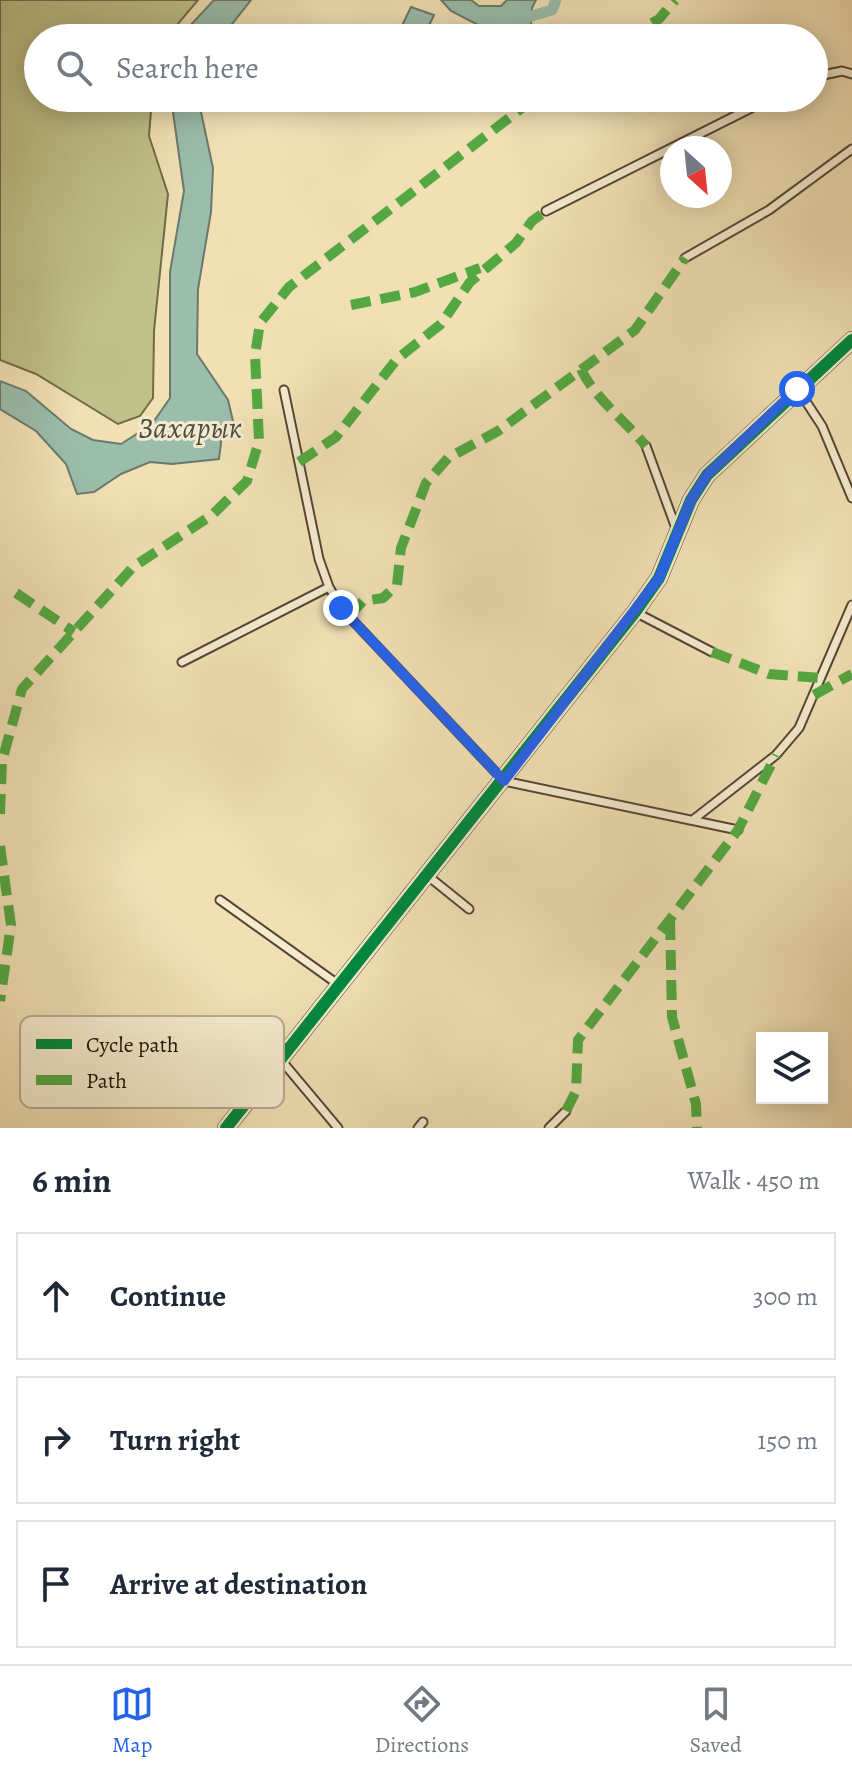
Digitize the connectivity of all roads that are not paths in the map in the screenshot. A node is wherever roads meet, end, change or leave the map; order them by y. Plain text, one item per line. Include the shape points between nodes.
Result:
1 (828, 74) edge
2 (852, 74) edge
3 (743, 112) edge
4 (852, 149) edge
5 (546, 211) dead end
6 (685, 258) dead end
7 (852, 340) edge
8 (797, 389) junction
9 (284, 390) dead end
10 (646, 446) dead end
11 (852, 498) edge
12 (678, 533) junction
13 (329, 587) junction
14 (852, 605) edge
15 (635, 612) junction
16 (712, 652) dead end
17 (182, 662) dead end
18 (504, 781) junction
19 (694, 819) junction
20 (738, 830) dead end
21 (428, 876) junction
22 (220, 900) dead end
23 (469, 909) dead end
24 (340, 986) junction
25 (284, 1056) edge
26 (284, 1064) edge
27 (242, 1108) edge
28 (566, 1111) dead end
29 (226, 1128) edge
30 (338, 1128) edge
31 (549, 1128) edge

1 - 2 lane
3 - 5 lane
4 - 6 lane via 769,210
7 - 8 street
8 - 11 lane via 822,426
8 - 12 street via 707,475
9 - 13 lane
10 - 12 lane
12 - 15 street via 659,578
13 - 17 lane
13 - 18 lane via 341,608
14 - 19 lane via 799,728 776,755
15 - 16 lane
15 - 18 street
18 - 19 lane
18 - 21 street
19 - 20 lane
21 - 23 lane
21 - 24 street
22 - 24 lane
24 - 25 street
26 - 30 lane
27 - 29 street
28 - 31 lane

